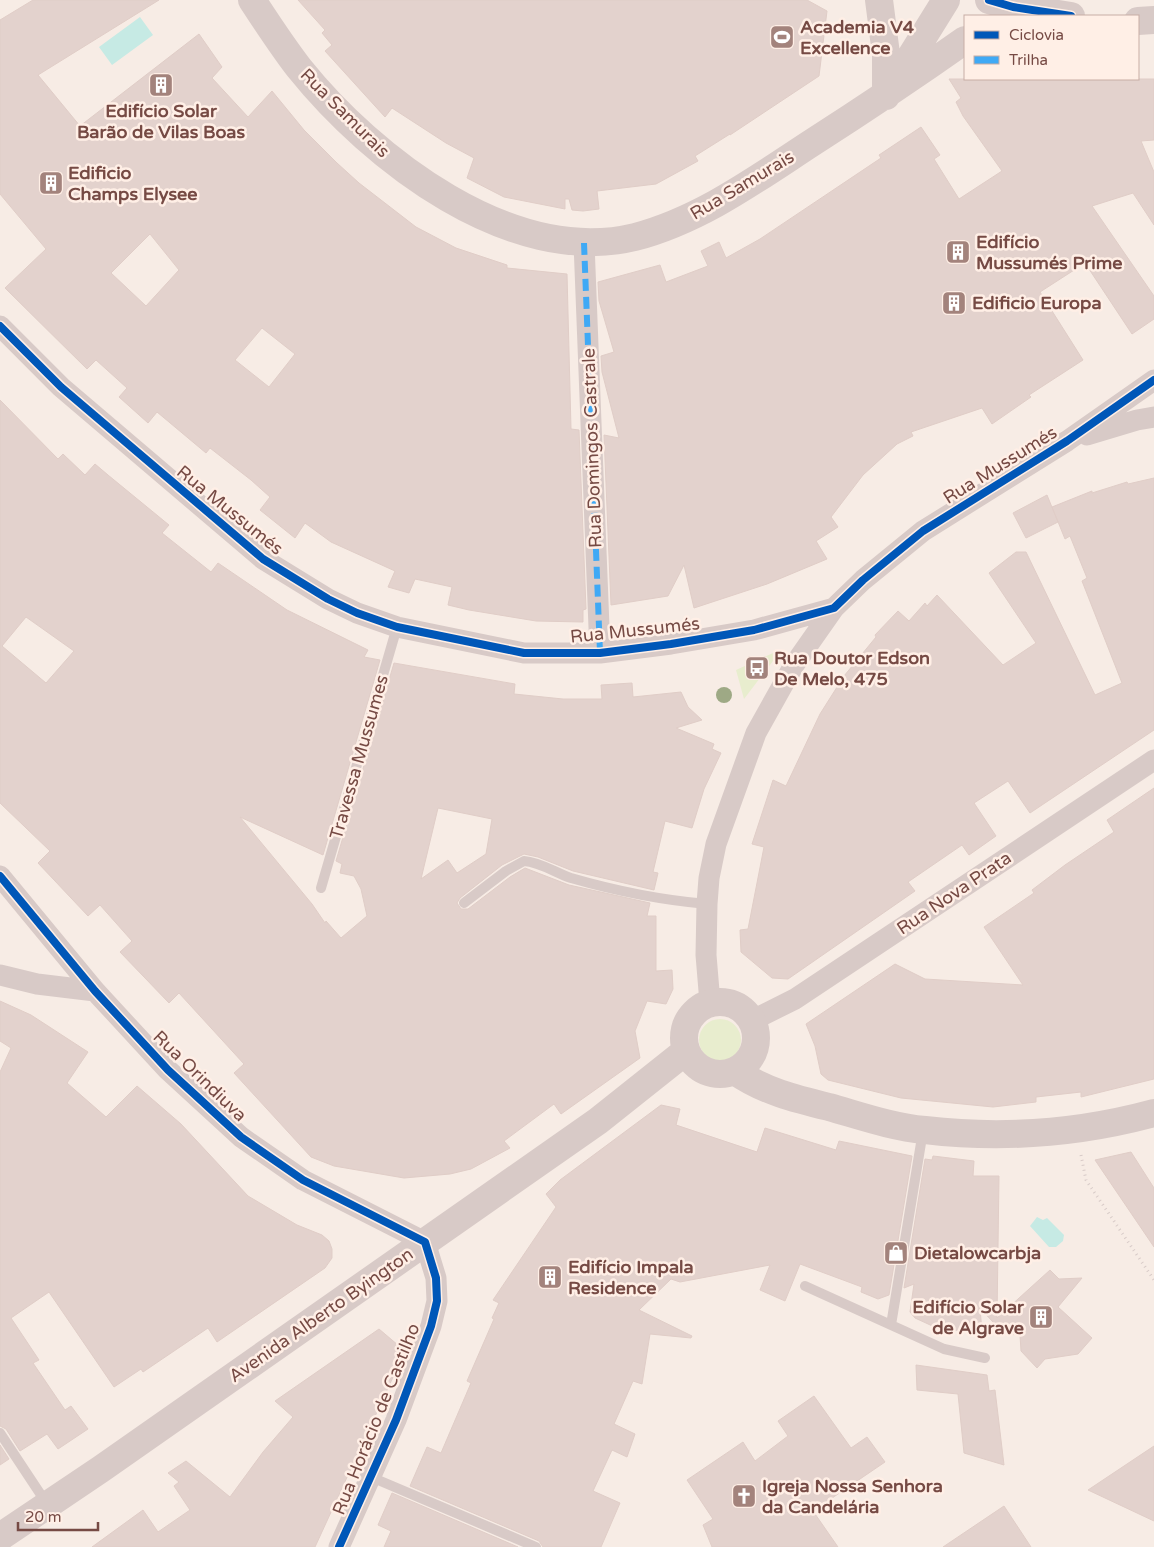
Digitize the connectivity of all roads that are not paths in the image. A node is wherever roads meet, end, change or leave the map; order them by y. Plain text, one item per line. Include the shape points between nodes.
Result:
1 (252, 0) edge
2 (879, 0) edge
3 (946, 0) edge
4 (1004, 6) edge
5 (1064, 15) edge
6 (1154, 20) edge
7 (1139, 21) edge
8 (964, 41) edge
9 (886, 96) junction
10 (584, 243) junction
11 (0, 326) edge
12 (1150, 383) edge
13 (1154, 417) edge
14 (1067, 441) junction
15 (834, 608) junction
16 (396, 627) junction
17 (600, 653) junction
18 (1154, 760) edge
19 (0, 876) edge
20 (321, 888) dead end
21 (464, 903) dead end
22 (707, 904) junction
23 (0, 975) edge
24 (95, 991) junction
25 (710, 1004) junction
26 (752, 1021) junction
27 (686, 1051) junction
28 (735, 1071) junction
29 (1154, 1113) edge
30 (924, 1130) junction
31 (425, 1242) junction
32 (805, 1286) dead end
33 (892, 1325) junction
34 (984, 1358) dead end
35 (0, 1433) edge
36 (372, 1477) junction
37 (48, 1505) junction
38 (0, 1537) edge
39 (339, 1547) edge
40 (536, 1547) edge

1 - 10 street, Rua Samurais via 300,68 350,123 394,162 438,194 486,218 534,235
2 - 9 street via 886,54
3 - 9 street
4 - 5 street
6 - 7 street
8 - 9 street, Rua Samurais
9 - 10 street, Rua Samurais via 741,190 690,217 634,237
10 - 17 street, Rua Domingos Castrale
11 - 16 street, Rua Mussumés via 61,387 263,560 328,599
12 - 13 street via 1144,404
12 - 14 street, Rua Mussumés
13 - 14 street
14 - 15 street, Rua Mussumés via 923,531
15 - 17 street, Rua Mussumés via 754,630
15 - 22 street via 794,665 756,733 716,844
16 - 17 street, Rua Mussumés via 524,653
16 - 20 lane, Travessa Mussumes
18 - 26 street, Rua Nova Prata via 794,999
19 - 24 street, Rua Orindiuva
21 - 22 lane via 506,871 524,862 634,894
22 - 25 street via 706,955
23 - 24 street via 37,984
24 - 31 street, Rua Orindiuva via 168,1070 241,1137 303,1180
25 - 26 street via 734,1005
25 - 27 street via 691,1017 684,1039
26 - 28 street via 755,1044 745,1064
27 - 28 street via 701,1069 712,1073
27 - 31 street, Avenida Alberto Byington via 598,1121
28 - 30 street via 760,1086 798,1100
29 - 30 street via 1104,1124 1006,1136
30 - 33 lane
31 - 36 street, Rua Horácio de Castilho via 436,1278 437,1301 431,1326
31 - 37 street, Avenida Alberto Byington
32 - 33 lane
33 - 34 lane via 944,1349
35 - 37 lane
36 - 39 street, Rua Horácio de Castilho
36 - 40 lane
37 - 38 street, Avenida Alberto Byington

